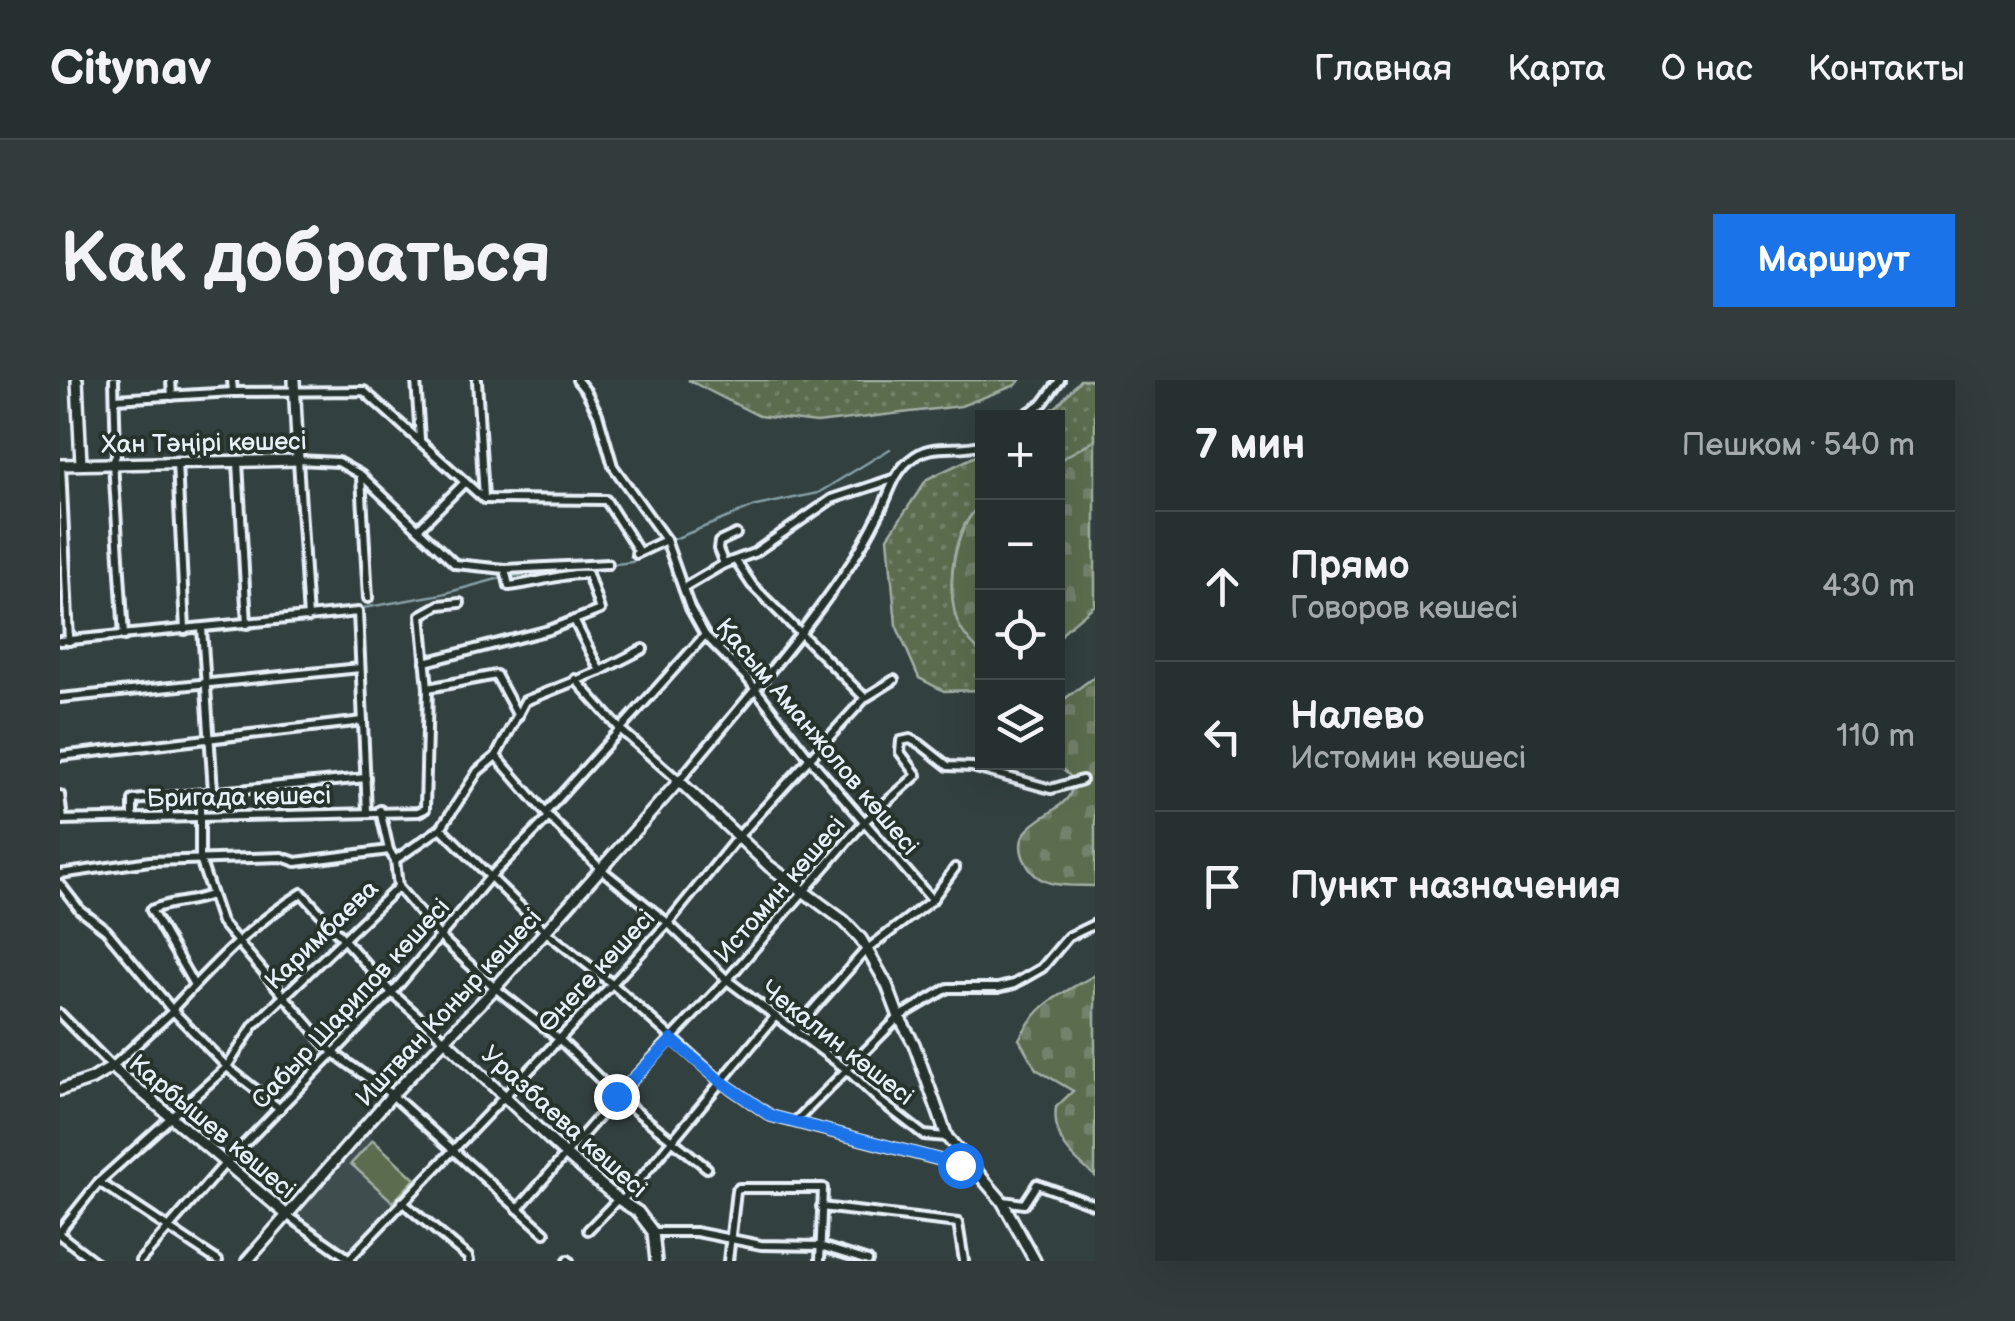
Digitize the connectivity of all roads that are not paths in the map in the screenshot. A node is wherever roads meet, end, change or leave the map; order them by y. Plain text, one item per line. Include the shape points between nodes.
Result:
1 (77, 380) edge
2 (114, 380) edge
3 (171, 380) edge
4 (232, 380) edge
5 (356, 380) edge
6 (416, 380) edge
7 (477, 380) edge
8 (577, 380) edge
9 (1060, 380) edge
10 (295, 385) edge
11 (357, 390) junction
12 (233, 392) junction
13 (172, 396) junction
14 (116, 399) junction
15 (1032, 410) edge
16 (420, 441) junction
17 (975, 446) edge
18 (298, 460) junction
19 (176, 462) junction
20 (238, 462) junction
21 (81, 464) junction
22 (113, 464) junction
23 (60, 465) edge
24 (361, 476) junction
25 (893, 479) junction
26 (466, 482) junction
27 (484, 500) junction
28 (418, 529) junction
29 (736, 534) dead end
30 (668, 543) junction
31 (736, 561) junction
32 (608, 564) dead end
33 (724, 564) junction
34 (506, 575) junction
35 (684, 588) junction
36 (368, 598) dead end
37 (460, 603) dead end
38 (308, 614) junction
39 (574, 620) junction
40 (247, 624) junction
41 (202, 628) junction
42 (185, 630) junction
43 (800, 633) junction
44 (705, 635) junction
45 (124, 636) junction
46 (64, 641) edge
47 (643, 649) dead end
48 (425, 662) junction
49 (360, 668) junction
50 (600, 671) junction
51 (576, 680) junction
52 (894, 680) dead end
53 (204, 683) junction
54 (428, 688) junction
55 (755, 688) junction
56 (60, 698) edge
57 (865, 698) junction
58 (518, 716) junction
59 (363, 722) junction
60 (620, 729) junction
61 (209, 740) junction
62 (60, 756) edge
63 (496, 756) junction
64 (810, 759) junction
65 (366, 778) junction
66 (678, 780) junction
67 (1082, 780) dead end
68 (200, 792) junction
69 (214, 792) junction
70 (60, 795) edge
71 (380, 810) junction
72 (368, 812) junction
73 (548, 815) junction
74 (201, 817) junction
75 (133, 818) junction
76 (62, 820) edge
77 (864, 822) junction
78 (442, 828) junction
79 (738, 838) junction
80 (390, 850) junction
81 (200, 859) junction
82 (395, 860) junction
83 (955, 868) dead end
84 (602, 870) junction
85 (60, 874) edge
86 (490, 878) junction
87 (60, 884) edge
88 (398, 887) junction
89 (802, 890) junction
90 (211, 894) junction
91 (932, 900) junction
92 (668, 924) junction
93 (1095, 924) edge
94 (546, 932) junction
95 (440, 938) junction
96 (343, 939) junction
97 (236, 940) junction
98 (864, 951) junction
99 (727, 980) junction
100 (612, 984) junction
101 (194, 985) junction
102 (495, 988) junction
103 (392, 993) junction
104 (284, 998) junction
105 (173, 1011) junction
106 (60, 1014) edge
107 (898, 1017) junction
108 (774, 1018) junction
109 (795, 1030) junction
110 (559, 1039) junction
111 (672, 1040) junction
112 (446, 1041) junction
113 (332, 1052) junction
114 (112, 1067) junction
115 (227, 1067) junction
116 (846, 1069) junction
117 (719, 1080) junction
118 (60, 1090) edge
119 (392, 1094) junction
120 (505, 1095) junction
121 (616, 1096) junction
122 (280, 1109) junction
123 (168, 1118) junction
124 (795, 1122) junction
125 (947, 1137) junction
126 (670, 1140) junction
127 (452, 1149) junction
128 (565, 1154) junction
129 (225, 1165) junction
130 (707, 1168) dead end
131 (976, 1170) junction
132 (99, 1182) junction
133 (620, 1200) junction
134 (1002, 1201) junction
135 (402, 1202) junction
136 (1095, 1205) edge
137 (821, 1206) junction
138 (518, 1208) junction
139 (287, 1215) junction
140 (170, 1230) junction
141 (588, 1230) dead end
142 (653, 1232) junction
143 (60, 1233) edge
144 (545, 1233) dead end
145 (732, 1240) junction
146 (820, 1246) junction
147 (350, 1260) edge
148 (94, 1261) edge
149 (140, 1261) edge
150 (218, 1261) edge
151 (247, 1261) edge
152 (469, 1261) edge
153 (656, 1261) edge
154 (728, 1261) edge
155 (820, 1261) edge
156 (868, 1261) edge
157 (964, 1261) edge
158 (1034, 1261) edge

1 - 21 street
2 - 14 street
3 - 13 street
4 - 12 street
5 - 11 street
6 - 16 street
7 - 27 street
8 - 30 street, Қасым Аманжолов көшесі via 598,414 613,466
9 - 15 street
10 - 11 street
10 - 12 street
10 - 18 street
11 - 16 street
12 - 13 street
13 - 14 street
14 - 22 street
16 - 26 street
17 - 25 street via 925,450
18 - 20 street, Хан Тәңірі көшесі
18 - 24 street, Хан Тәңірі көшесі via 338,462
18 - 38 street
19 - 20 street, Хан Тәңірі көшесі
19 - 22 street, Хан Тәңірі көшесі
19 - 42 street
20 - 40 street
21 - 22 street, Хан Тәңірі көшесі
21 - 23 street, Хан Тәңірі көшесі
22 - 45 street
23 - 46 street
24 - 28 street, Хан Тәңірі көшесі
24 - 36 street
25 - 31 street via 832,499
25 - 43 street via 859,552
26 - 27 street
26 - 28 street
27 - 30 street via 602,499 638,553
28 - 34 street, Хан Тәңірі көшесі via 455,564
29 - 33 street via 719,542
30 - 35 street, Қасым Аманжолов көшесі
31 - 33 street
31 - 43 street
32 - 34 street, Хан Тәңірі көшесі
33 - 35 street
34 - 39 street via 509,586 588,574 600,610
35 - 44 street, Қасым Аманжолов көшесі
37 - 48 street via 422,612
38 - 40 street
38 - 49 street via 358,612
39 - 48 street
39 - 50 street
40 - 41 street
41 - 42 street
41 - 53 street
42 - 45 street
43 - 55 street
43 - 57 street
44 - 55 street, Қасым Аманжолов көшесі
44 - 60 street, Сабыр Шарипов көшесі
45 - 46 street
47 - 50 street, Каримбаева
48 - 54 street
49 - 53 street
49 - 59 street
50 - 51 street, Каримбаева
51 - 58 street, Каримбаева via 525,701
51 - 60 street
52 - 57 street, Өнеге көшесі
53 - 56 street
53 - 61 street
54 - 58 street via 496,675
54 - 71 street, Бригада көшесі via 427,804 418,812
55 - 64 street, Қасым Аманжолов көшесі
55 - 66 street
57 - 64 street, Өнеге көшесі
58 - 63 street, Каримбаева
59 - 61 street
59 - 65 street
60 - 66 street
60 - 73 street, Сабыр Шарипов көшесі
61 - 62 street
61 - 69 street
63 - 73 street, Чекалин көшесі
63 - 78 street, Каримбаева via 478,771
64 - 77 street, Қасым Аманжолов көшесі
64 - 79 street, Өнеге көшесі
65 - 69 street
65 - 72 street
66 - 79 street
66 - 84 street, Иштван Коныр көшесі
67 - 77 street, Истомин көшесі via 1051,790 948,766 910,739 901,741 900,752 917,775
68 - 69 street
68 - 74 street
68 - 75 street via 133,800
70 - 76 street
71 - 72 street, Бригада көшесі
71 - 80 street
72 - 74 street, Бригада көшесі
73 - 84 street, Чекалин көшесі
73 - 86 street, Сабыр Шарипов көшесі
74 - 75 street, Бригада көшесі
74 - 81 street
75 - 76 street, Бригада көшесі
77 - 89 street, Истомин көшесі
77 - 91 street, Қасым Аманжолов көшесі
78 - 82 street, Каримбаева
78 - 86 street
79 - 89 street
79 - 92 street, Өнеге көшесі
80 - 81 street via 296,862
80 - 82 street
81 - 85 street
81 - 90 street
82 - 88 street, Каримбаева
83 - 91 street
84 - 92 street, Чекалин көшесі
84 - 94 street, Иштван Коныр көшесі
86 - 94 street
86 - 95 street, Сабыр Шарипов көшесі
87 - 105 street
88 - 95 street
88 - 96 street, Каримбаева
89 - 98 street via 854,930
89 - 99 street, Истомин көшесі
90 - 97 street
90 - 101 street via 151,910
91 - 98 street
92 - 99 street, Чекалин көшесі
92 - 100 street, Өнеге көшесі
93 - 107 street via 1068,937 1042,968 1014,984 948,988
94 - 100 street
94 - 102 street, Иштван Коныр көшесі
95 - 102 street
95 - 103 street, Сабыр Шарипов көшесі
96 - 97 street, Уразбаева көшесі via 302,892
96 - 103 street, Уразбаева көшесі
96 - 104 street, Каримбаева
97 - 101 street
97 - 104 street
98 - 107 street
98 - 109 street
99 - 108 street, Чекалин көшесі
99 - 111 street, Истомин көшесі
100 - 110 street, Өнеге көшесі
100 - 111 street
101 - 105 street
102 - 110 street
102 - 112 street, Иштван Коныр көшесі
103 - 112 street, Уразбаева көшесі
103 - 113 street, Сабыр Шарипов көшесі
104 - 113 street
104 - 115 street, Каримбаева via 254,1025
105 - 114 street
105 - 115 street
106 - 114 street, Карбышев көшесі
107 - 116 street
107 - 125 street
108 - 109 street, Чекалин көшесі
108 - 117 street
109 - 116 street, Чекалин көшесі
110 - 120 street, Өнеге көшесі
110 - 121 street
111 - 117 street
111 - 121 street, Истомин көшесі
112 - 119 street, Иштван Коныр көшесі
112 - 120 street, Уразбаева көшесі
113 - 119 street
113 - 122 street, Сабыр Шарипов көшесі
114 - 118 street
114 - 123 street, Карбышев көшесі
115 - 122 street
115 - 123 street, Каримбаева
116 - 124 street
116 - 125 street, Чекалин көшесі via 924,1135
117 - 124 street via 771,1116
117 - 126 street
119 - 127 street
119 - 139 street, Иштван Коныр көшесі
120 - 127 street, Өнеге көшесі
120 - 128 street, Уразбаева көшесі
121 - 126 street
121 - 128 street, Истомин көшесі
122 - 129 street, Сабыр Шарипов көшесі
123 - 129 street, Карбышев көшесі
123 - 132 street, Каримбаева
124 - 131 street
125 - 131 street
126 - 130 street
126 - 133 street
127 - 135 street, Өнеге көшесі
127 - 138 street
128 - 133 street, Уразбаева көшесі
128 - 138 street, Истомин көшесі
129 - 139 street, Карбышев көшесі
129 - 140 street, Сабыр Шарипов көшесі
131 - 134 street
132 - 140 street
132 - 143 street, Каримбаева
133 - 141 street
133 - 142 street, Уразбаева көшесі
134 - 136 street via 1024,1204 1037,1184
134 - 158 street
135 - 147 street, Өнеге көшесі
135 - 152 street
137 - 145 street via 823,1188 739,1188
137 - 146 street
137 - 157 street via 958,1223
138 - 144 street
139 - 147 street, Карбышев көшесі
139 - 151 street, Иштван Коныр көшесі
140 - 149 street, Сабыр Шарипов көшесі
140 - 150 street
142 - 145 street
142 - 153 street, Уразбаева көшесі
143 - 148 street
145 - 146 street
145 - 154 street
146 - 155 street
146 - 156 street

